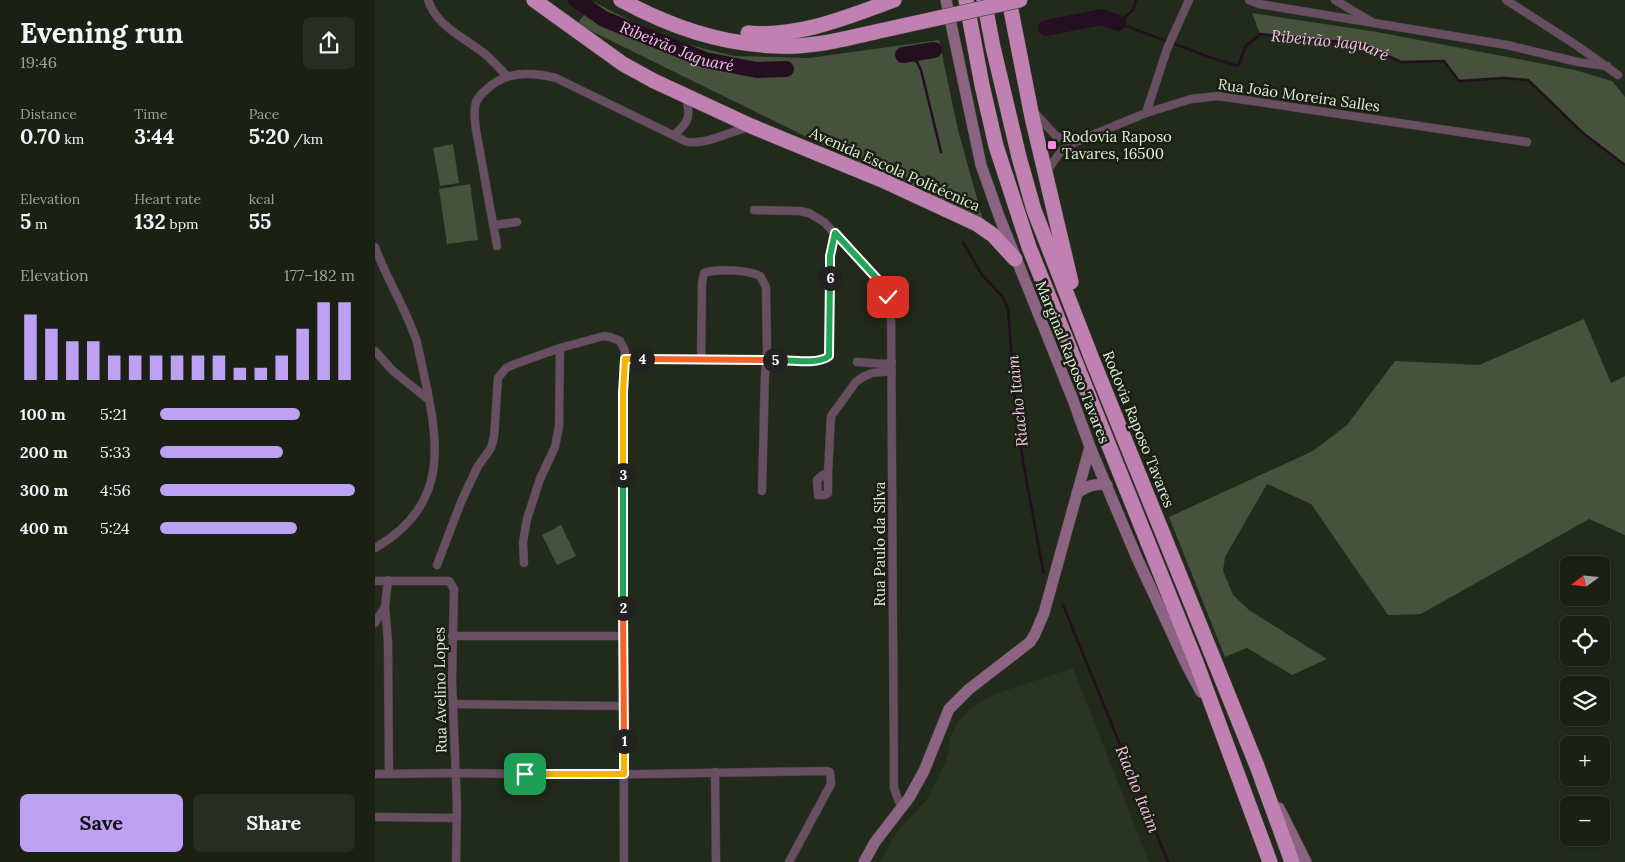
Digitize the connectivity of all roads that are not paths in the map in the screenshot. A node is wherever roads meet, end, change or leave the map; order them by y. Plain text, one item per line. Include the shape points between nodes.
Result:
1 (428, 0) edge
2 (523, 0) edge
3 (534, 0) edge
4 (623, 0) edge
5 (894, 0) edge
6 (946, 0) edge
7 (966, 0) edge
8 (984, 0) edge
9 (1009, 0) edge
10 (1020, 0) edge
11 (1189, 0) edge
12 (1249, 0) edge
13 (1335, 0) edge
14 (1506, 0) edge
15 (559, 18) junction
16 (1376, 24) junction
17 (702, 35) junction
18 (1607, 66) junction
19 (1618, 75) dead end
20 (507, 76) junction
21 (686, 97) junction
22 (1031, 109) junction
23 (1147, 113) junction
24 (751, 126) junction
25 (674, 135) junction
26 (1527, 142) dead end
27 (1073, 143) junction
28 (1045, 173) junction
29 (754, 210) dead end
30 (517, 222) dead end
31 (494, 225) junction
32 (835, 233) junction
33 (497, 246) dead end
34 (375, 247) edge
35 (1015, 259) junction
36 (560, 348) junction
37 (375, 351) edge
38 (1092, 358) junction
39 (625, 359) junction
40 (701, 360) junction
41 (766, 360) junction
42 (857, 362) dead end
43 (892, 362) junction
44 (892, 371) junction
45 (429, 400) junction
46 (1090, 447) junction
47 (828, 473) dead end
48 (1107, 486) junction
49 (762, 491) dead end
50 (1077, 493) junction
51 (375, 548) edge
52 (524, 563) dead end
53 (437, 565) dead end
54 (375, 580) edge
55 (388, 580) junction
56 (385, 607) junction
57 (375, 623) edge
58 (452, 636) junction
59 (624, 636) junction
60 (453, 704) junction
61 (624, 706) junction
62 (1217, 719) junction
63 (1257, 766) junction
64 (715, 772) junction
65 (456, 773) junction
66 (375, 774) edge
67 (389, 774) junction
68 (624, 774) junction
69 (901, 807) junction
70 (375, 817) edge
71 (457, 818) junction
72 (456, 862) edge
73 (624, 862) edge
74 (716, 862) edge
75 (789, 862) edge
76 (864, 862) edge
77 (1270, 862) edge
78 (1292, 862) edge
79 (1306, 862) edge

1 - 20 street via 435,16 445,26 485,54
2 - 15 main road, Avenida Escola Politécnica
3 - 15 highway, Avenida Escola Politécnica
4 - 17 highway
5 - 17 highway via 791,32
6 - 35 main road, Marginal Raposo Tavares via 981,165
7 - 62 highway via 996,146 1029,247
8 - 38 highway, Rodovia Raposo Tavares via 1034,210
9 - 22 highway
10 - 17 highway, bridge via 816,43 778,46
11 - 23 street via 1167,49
12 - 16 street
13 - 16 street
14 - 18 street
15 - 21 highway, Avenida Escola Politécnica via 623,64
16 - 18 street via 1507,44
18 - 19 street
20 - 25 street via 538,74 556,78
20 - 31 street via 491,84 482,94 475,113
21 - 24 highway, Avenida Escola Politécnica
21 - 25 street via 689,108 687,121
22 - 27 street via 1056,136
22 - 28 highway
23 - 26 street, Rua João Moreira Salles via 1191,99 1219,96
23 - 27 street, Rua João Moreira Salles
24 - 25 street via 705,142 687,142
24 - 35 highway, Avenida Escola Politécnica via 882,180 977,224 993,235
27 - 28 street, Rua João Moreira Salles via 1062,150
28 - 38 highway
29 - 32 street, Rua Paulo da Silva via 809,213
30 - 31 street
31 - 33 street
32 - 41 street via 830,256 829,353 826,358 816,361
32 - 43 street, Rua Paulo da Silva via 887,294 891,307
34 - 45 street via 413,329
35 - 46 main road, Marginal Raposo Tavares
36 - 39 street via 604,336 618,340 623,346
36 - 52 street via 559,426 555,447 527,519
36 - 53 street via 506,368 498,378 491,448 478,466 461,502
37 - 45 street via 393,371
38 - 63 highway, Rodovia Raposo Tavares
39 - 40 street
39 - 59 street
40 - 41 street
40 - 41 street via 703,276 707,271 726,270 756,274 765,282
41 - 49 street
42 - 43 street
43 - 44 street, Rua Paulo da Silva
44 - 47 street via 872,373 856,382 831,416
44 - 69 street, Rua Paulo da Silva via 895,788
45 - 51 street via 436,438 430,490 400,531
46 - 48 main road, Marginal Raposo Tavares
46 - 50 main road
48 - 50 main road via 1095,484
48 - 62 main road, Marginal Raposo Tavares via 1187,666
50 - 69 main road via 1044,613 1035,634 949,709 924,771
54 - 55 street
55 - 56 street
55 - 58 street, Rua Avelino Lopes via 449,582 454,589
56 - 57 street
56 - 67 street
58 - 59 street
58 - 60 street, Rua Avelino Lopes
59 - 61 street
60 - 61 street
60 - 65 street, Rua Avelino Lopes
61 - 68 street
62 - 77 highway
63 - 78 highway, Rodovia Raposo Tavares
63 - 79 main road
64 - 68 street
64 - 74 street
64 - 75 street via 830,772 831,784
65 - 67 street
65 - 68 street
65 - 71 street, Rua Avelino Lopes
66 - 67 street
68 - 73 street
69 - 76 main road
70 - 71 street
71 - 72 street, Rua Avelino Lopes

